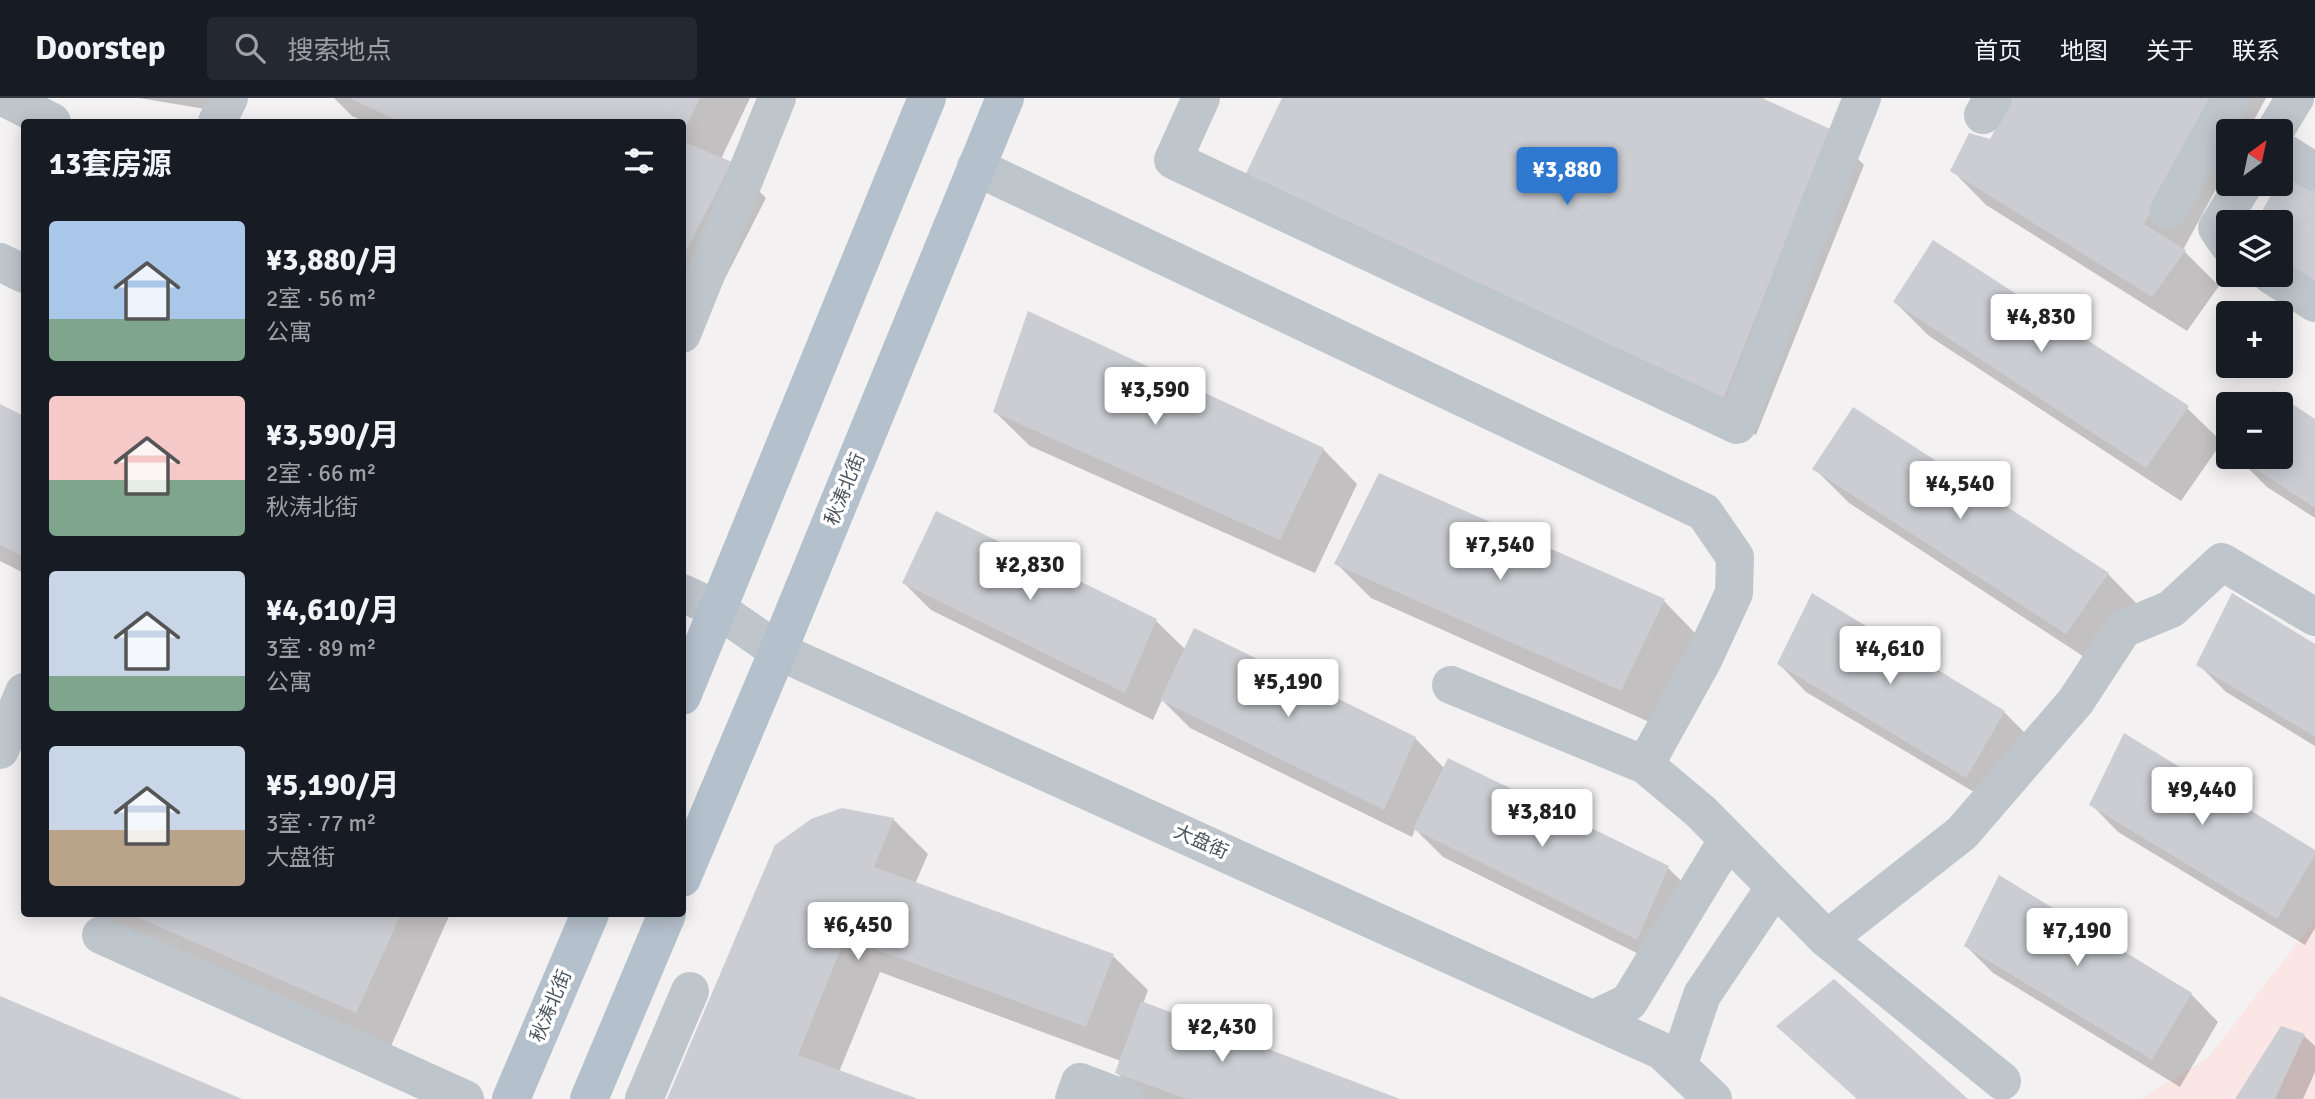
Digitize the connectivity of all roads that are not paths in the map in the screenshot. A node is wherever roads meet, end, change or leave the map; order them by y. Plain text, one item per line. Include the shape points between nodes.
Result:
1 (5, 98) edge
2 (229, 98) edge
3 (777, 98) edge
4 (927, 98) edge
5 (1004, 98) edge
6 (1200, 98) edge
7 (1862, 98) edge
8 (2231, 98) edge
9 (2295, 98) edge
10 (46, 119) edge
11 (218, 119) edge
12 (2282, 119) edge
13 (2293, 158) edge
14 (976, 167) junction
15 (2315, 172) edge
16 (2169, 210) dead end
17 (0, 262) edge
18 (21, 272) edge
19 (2290, 287) edge
20 (2315, 303) edge
21 (686, 324) edge
22 (686, 595) edge
23 (719, 610) junction
24 (2315, 617) edge
25 (778, 651) junction
26 (1451, 685) dead end
27 (686, 687) edge
28 (21, 699) edge
29 (0, 750) edge
30 (1645, 765) junction
31 (1728, 839) junction
32 (686, 869) edge
33 (1775, 887) junction
34 (589, 917) edge
35 (666, 917) edge
36 (101, 935) dead end
37 (1827, 939) junction
38 (690, 991) dead end
39 (1594, 1019) junction
40 (1678, 1066) junction
41 (2002, 1082) dead end
42 (465, 1099) edge
43 (511, 1099) edge
44 (589, 1099) edge
45 (644, 1099) edge
46 (1074, 1099) edge
47 (1125, 1099) edge
48 (1713, 1099) edge

1 - 10 street
2 - 11 street
3 - 21 street
4 - 23 main road
5 - 14 main road, 秋涛北街
6 - 7 street via 1173,160 1737,425
8 - 16 street
9 - 12 street
13 - 15 street
14 - 25 main road, 秋涛北街
14 - 30 street via 1704,512 1735,557 1734,593
17 - 18 street
19 - 20 street
22 - 23 street, 大盘街
23 - 25 street, 大盘街
23 - 27 main road
24 - 37 street via 2222,562 2171,609 2123,629 2077,701 1962,833
25 - 32 main road, 秋涛北街
25 - 39 street, 大盘街
26 - 30 street
28 - 29 street
30 - 31 street
31 - 33 street
31 - 39 street via 1629,1002
33 - 37 street
33 - 40 street via 1702,995
34 - 43 main road, 秋涛北街
35 - 44 main road
36 - 42 street
37 - 41 street
38 - 45 street
39 - 40 street, 大盘街 via 1662,1051
40 - 48 street, 大盘街
46 - 47 street via 1080,1082

